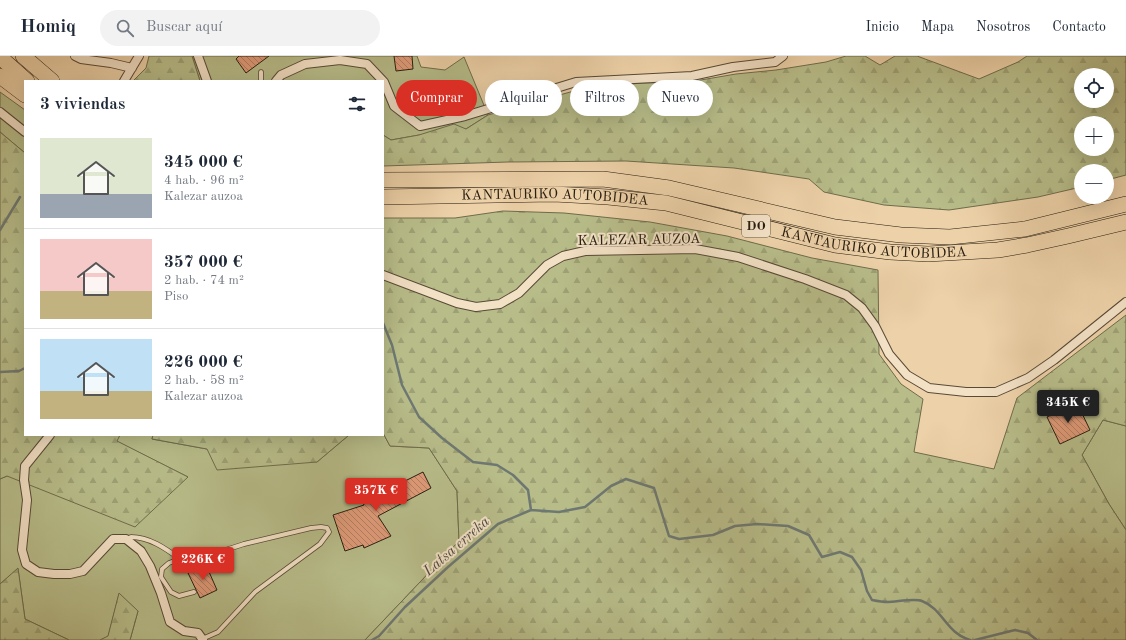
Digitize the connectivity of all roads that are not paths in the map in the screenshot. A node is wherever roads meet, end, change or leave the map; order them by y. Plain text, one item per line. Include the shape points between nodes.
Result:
1 (23, 56) edge
2 (75, 56) edge
3 (139, 56) edge
4 (198, 56) edge
5 (783, 56) edge
6 (0, 57) edge
7 (132, 68) junction
8 (261, 72) dead end
9 (0, 76) edge
10 (26, 80) edge
11 (51, 80) edge
12 (125, 80) edge
13 (207, 80) edge
14 (261, 80) edge
15 (277, 80) edge
16 (382, 80) edge
17 (384, 82) edge
18 (24, 94) edge
19 (0, 112) edge
20 (24, 131) edge
21 (384, 180) edge
22 (384, 197) edge
23 (1126, 204) edge
24 (1126, 222) edge
25 (384, 275) edge
26 (1126, 302) edge
27 (49, 436) edge
28 (126, 539) junction
29 (180, 560) junction
30 (194, 592) dead end
31 (203, 639) edge

1 - 11 highway
2 - 7 street
3 - 7 street
4 - 13 street
5 - 17 street via 775,62 692,76 576,82 465,116 420,126 394,106
6 - 10 highway
7 - 12 street
8 - 14 lane
9 - 18 highway
15 - 16 street via 281,75 305,64 340,60 367,64
19 - 20 street
21 - 23 highway, KANTAURIKO AUTOBIDEA via 603,179 669,188 835,227 901,235 950,237 1024,229
22 - 24 highway, KANTAURIKO AUTOBIDEA / DO via 554,194 666,203 835,245 928,254 998,250
25 - 26 street, KALEZAR AUZOA via 457,303 476,307 500,304 519,293 547,265 563,256 585,251 695,249 738,257 846,295 862,308 875,326 889,354 907,375 929,388 966,392 996,392 1028,378
27 - 28 street via 25,466 27,500 22,550 26,564 38,572 54,574 83,571 114,539
28 - 29 lane via 130,537 154,542
28 - 31 street via 141,551 150,566 170,622 184,631 198,633
29 - 30 lane via 169,563 162,569 161,577 171,592 179,596
29 - 31 lane via 204,557 244,544 312,528 327,528 329,532 320,544 255,592 218,632

